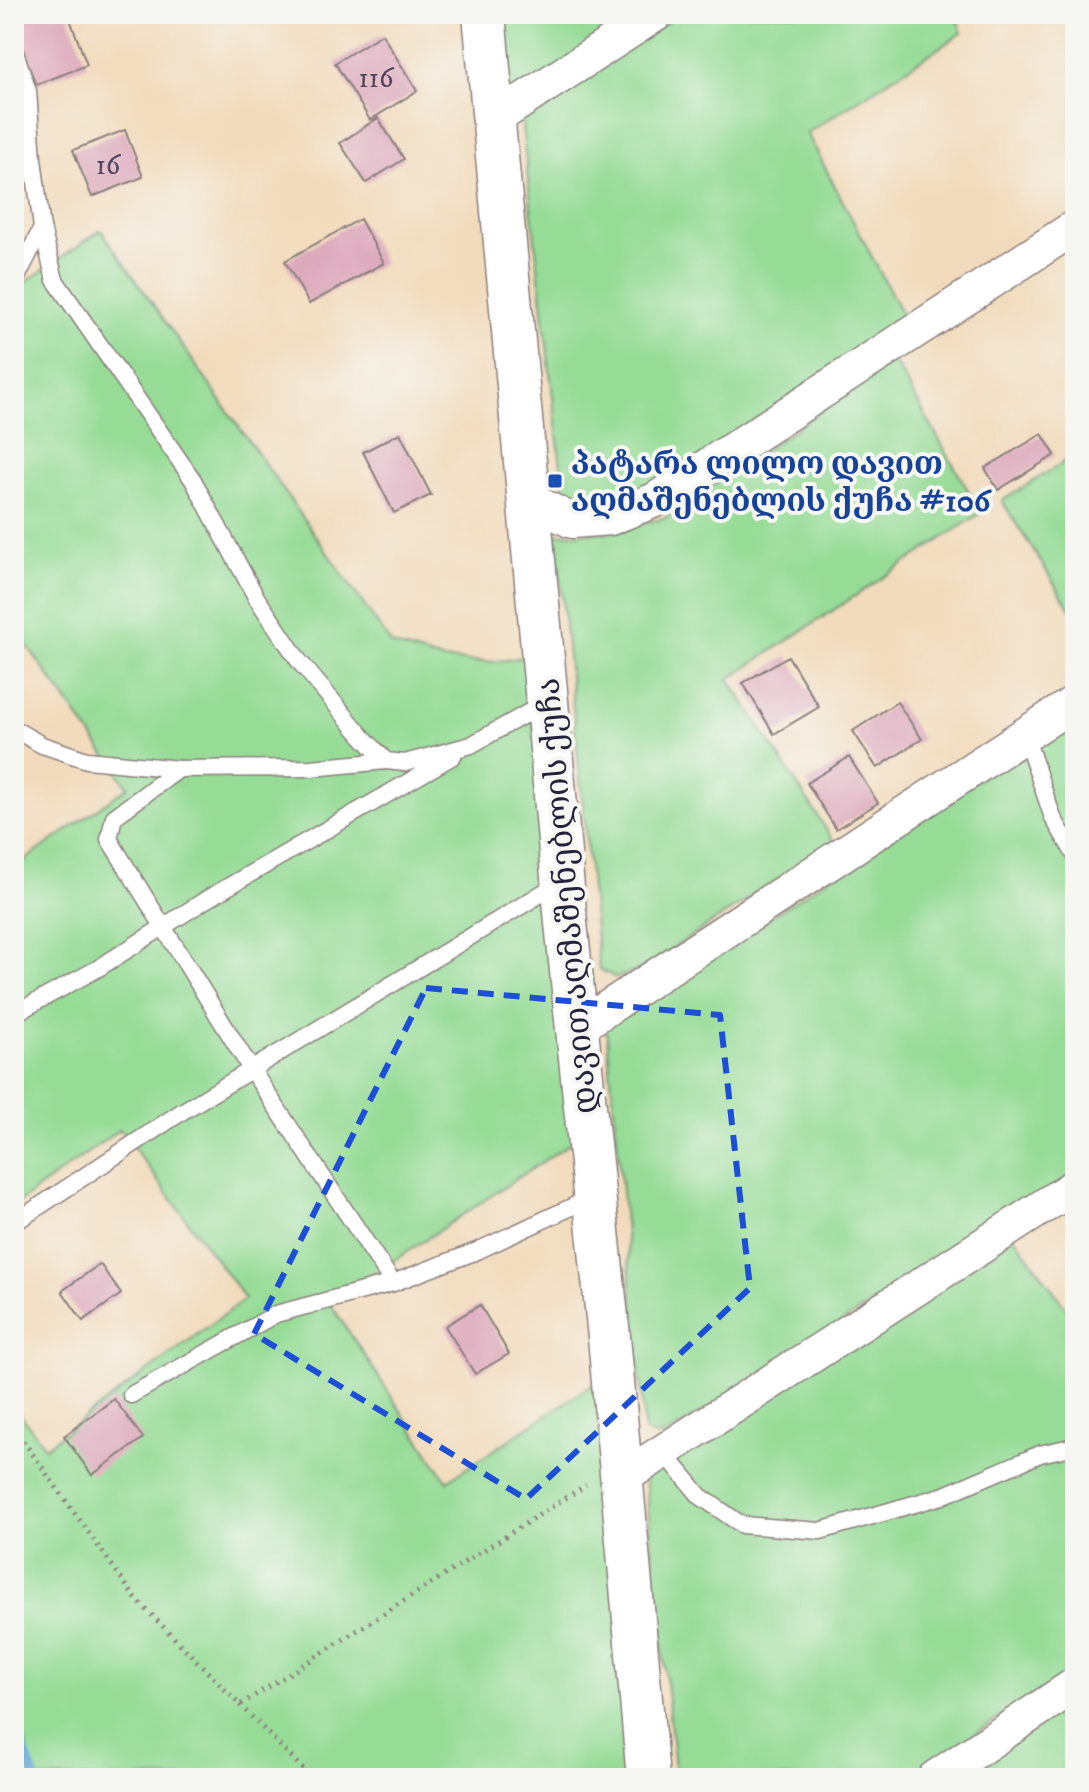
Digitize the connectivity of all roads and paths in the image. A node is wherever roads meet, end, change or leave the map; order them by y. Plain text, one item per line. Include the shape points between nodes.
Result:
1 (484, 14) edge
2 (656, 14) edge
3 (14, 49) edge
4 (494, 119) junction
5 (1075, 227) edge
6 (42, 228) junction
7 (14, 283) edge
8 (528, 499) junction
9 (547, 702) junction
10 (1075, 702) edge
11 (14, 729) edge
12 (1025, 735) junction
13 (471, 745) junction
14 (386, 761) junction
15 (179, 769) junction
16 (1075, 855) edge
17 (563, 881) junction
18 (162, 928) junction
19 (14, 1014) edge
20 (577, 1028) junction
21 (251, 1069) junction
22 (1075, 1186) edge
23 (595, 1196) junction
24 (14, 1223) edge
25 (393, 1283) junction
26 (131, 1395) dead end
27 (14, 1428) edge
28 (1075, 1446) edge
29 (663, 1451) junction
30 (621, 1470) junction
31 (1075, 1685) edge
32 (240, 1705) junction
33 (312, 1778) edge
34 (648, 1778) edge
35 (935, 1778) edge

1 - 4 street, დავით აღმაშენებლის ქუჩა
2 - 4 street
3 - 6 lane via 28,91
4 - 8 street, დავით აღმაშენებლის ქუჩა
5 - 8 street via 655,500 610,518 572,521
6 - 7 lane
6 - 14 lane via 55,280 193,480 256,597 299,661
8 - 9 street, დავით აღმაშენებლის ქუჩა
9 - 13 lane
9 - 17 street, დავით აღმაშენებლის ქუჩა
10 - 12 street
11 - 15 lane via 87,760
12 - 16 lane via 1053,818
12 - 20 street
13 - 14 lane via 405,763
13 - 18 lane
14 - 15 lane via 311,768
15 - 18 lane via 114,817 109,839
17 - 20 street, დავით აღმაშენებლის ქუჩა
17 - 21 lane
18 - 19 lane
18 - 21 lane
20 - 23 street, დავით აღმაშენებლის ქუჩა
21 - 24 lane
21 - 25 lane
22 - 29 street
23 - 25 lane
23 - 30 street, დავით აღმაშენებლის ქუჩა
25 - 26 lane via 276,1314
27 - 32 path via 136,1599
28 - 29 lane via 1040,1454 942,1496 820,1531 742,1525 700,1496
29 - 30 street
30 - 32 path
30 - 34 street, დავით აღმაშენებლის ქუჩა
31 - 35 street
32 - 33 path

